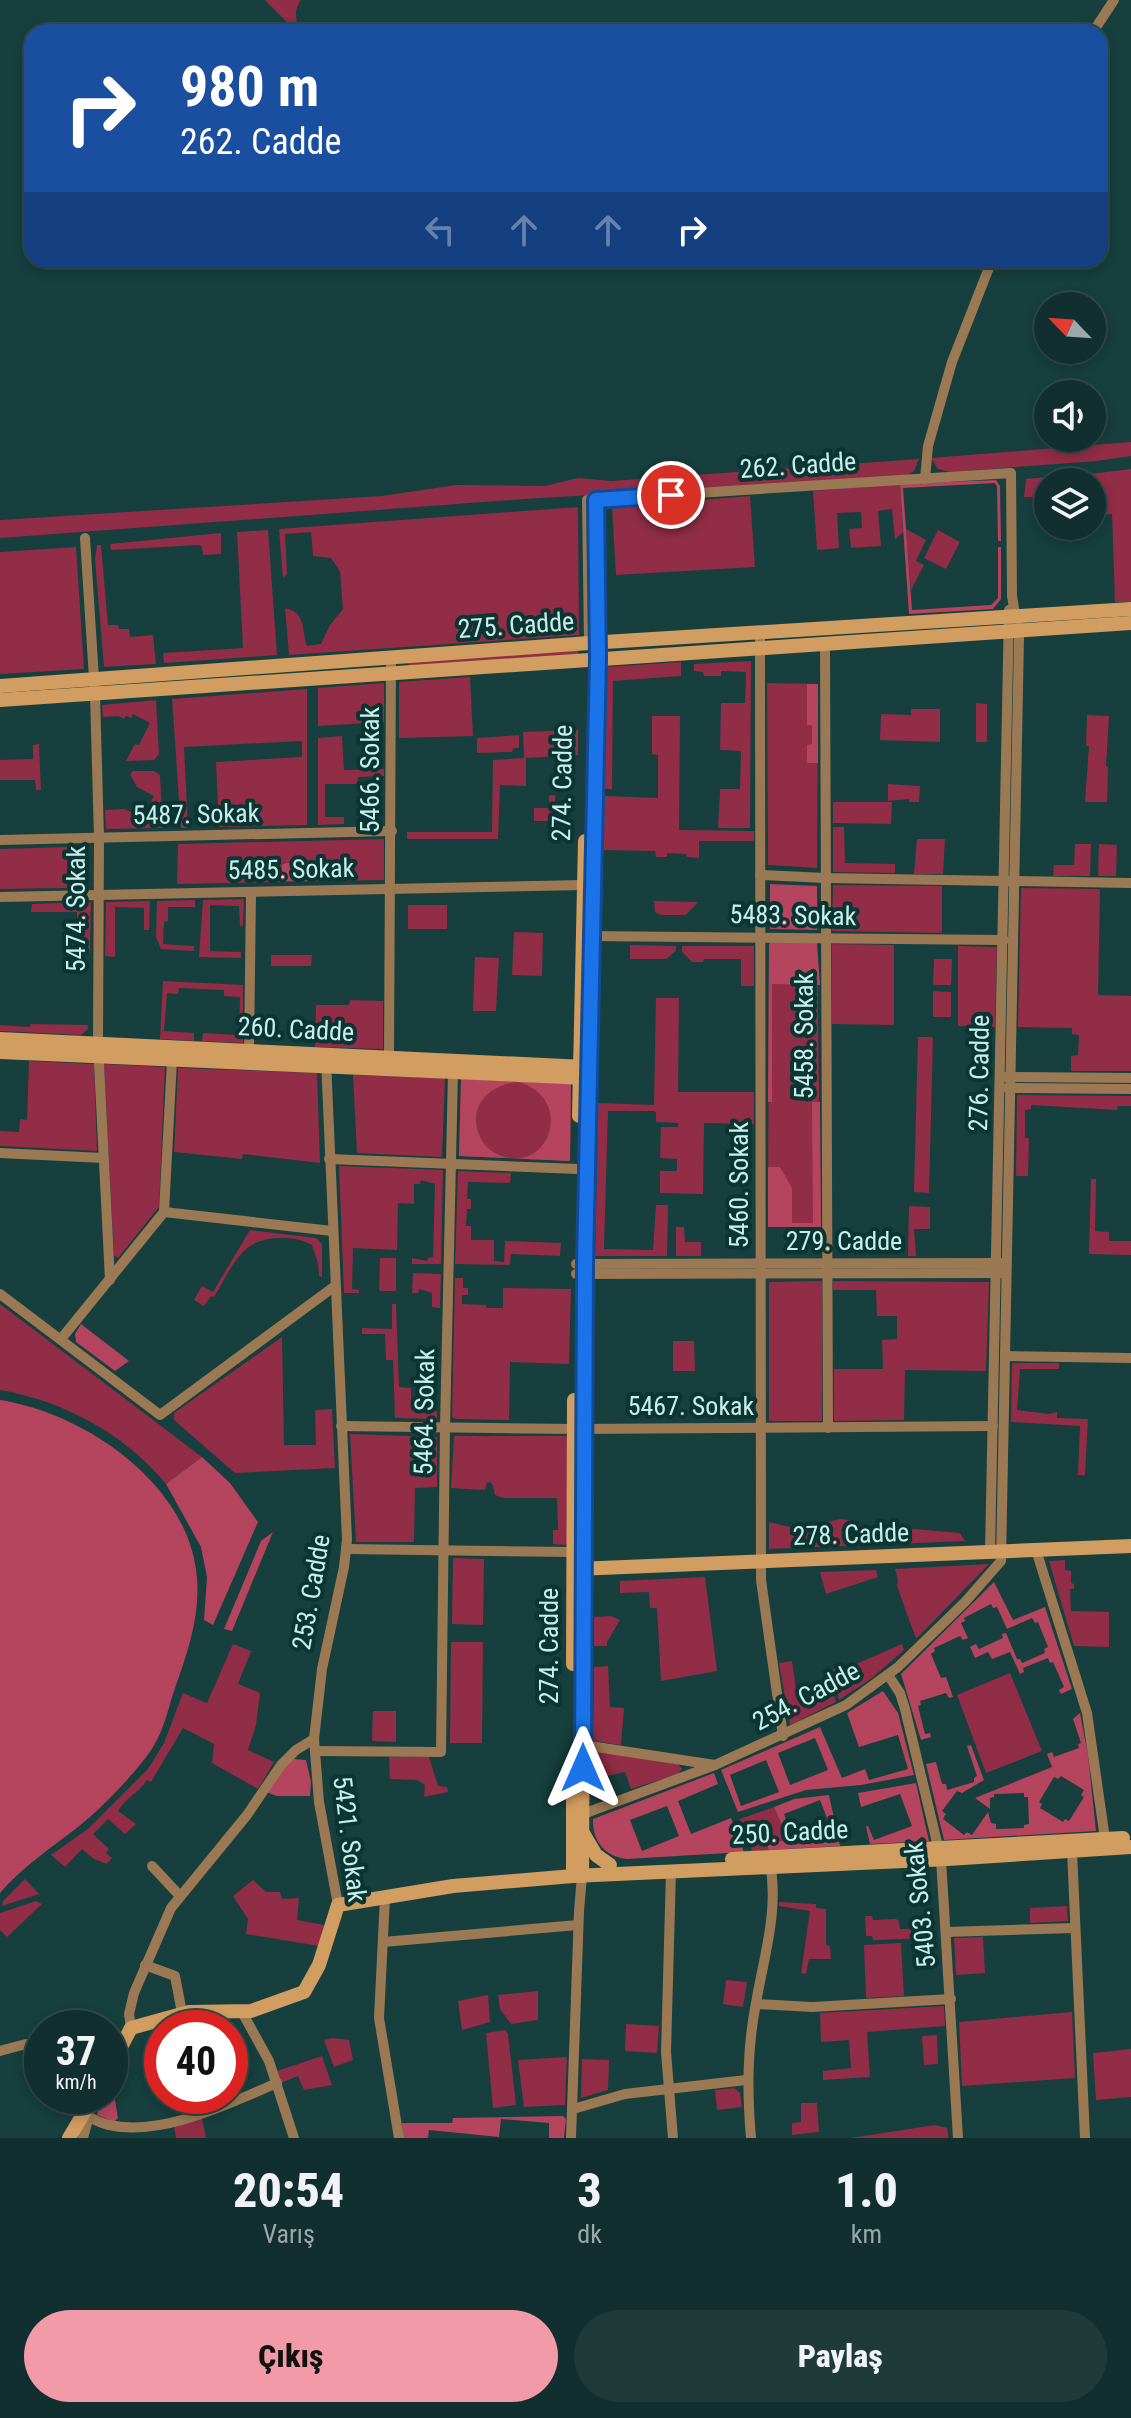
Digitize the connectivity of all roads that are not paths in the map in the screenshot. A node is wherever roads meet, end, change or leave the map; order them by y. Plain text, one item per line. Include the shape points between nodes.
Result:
1 (1114, 0) edge
2 (1098, 24) edge
3 (989, 268) edge
4 (1011, 473) joint
5 (925, 479) junction
6 (592, 500) joint
7 (85, 538) dead end
8 (1131, 609) edge
9 (1013, 623) junction
10 (1131, 623) edge
11 (760, 632) junction
12 (593, 643) junction
13 (825, 645) junction
14 (760, 649) junction
15 (593, 659) junction
16 (392, 666) junction
17 (0, 686) edge
18 (95, 686) junction
19 (0, 700) edge
20 (392, 831) junction
21 (99, 838) junction
22 (0, 840) edge
23 (760, 875) junction
24 (826, 878) junction
25 (1010, 881) junction
26 (1131, 883) edge
27 (584, 885) junction
28 (392, 889) junction
29 (251, 892) junction
30 (99, 895) junction
31 (0, 897) edge
32 (588, 936) junction
33 (760, 937) junction
34 (826, 938) junction
35 (1004, 940) junction
36 (0, 1039) edge
37 (98, 1050) junction
38 (249, 1051) junction
39 (0, 1052) edge
40 (389, 1058) junction
41 (172, 1060) junction
42 (326, 1061) junction
43 (453, 1072) junction
44 (584, 1073) junction
45 (1131, 1078) edge
46 (1006, 1083) junction
47 (1131, 1089) edge
48 (0, 1153) edge
49 (103, 1158) junction
50 (329, 1159) junction
51 (450, 1163) junction
52 (578, 1169) junction
53 (164, 1212) junction
54 (332, 1231) junction
55 (761, 1268) junction
56 (827, 1268) junction
57 (1002, 1268) junction
58 (580, 1269) junction
59 (110, 1280) junction
60 (335, 1286) junction
61 (0, 1294) edge
62 (61, 1339) junction
63 (1005, 1356) junction
64 (1131, 1358) edge
65 (341, 1426) junction
66 (993, 1426) junction
67 (445, 1427) junction
68 (761, 1428) junction
69 (828, 1428) junction
70 (578, 1429) junction
71 (1131, 1546) edge
72 (346, 1549) junction
73 (444, 1550) junction
74 (1036, 1550) junction
75 (573, 1552) junction
76 (996, 1552) junction
77 (761, 1562) junction
78 (578, 1569) junction
79 (888, 1675) junction
80 (783, 1736) junction
81 (315, 1745) junction
82 (583, 1745) junction
83 (715, 1765) junction
84 (583, 1814) junction
85 (583, 1831) junction
86 (1131, 1838) edge
87 (1105, 1839) junction
88 (1131, 1847) edge
89 (1072, 1851) junction
90 (940, 1854) junction
91 (770, 1862) junction
92 (610, 1865) junction
93 (152, 1866) dead end
94 (578, 1871) junction
95 (671, 1871) junction
96 (180, 1896) junction
97 (385, 1897) junction
98 (338, 1905) junction
99 (578, 1925) junction
100 (1075, 1928) junction
101 (946, 1932) junction
102 (383, 1942) junction
103 (145, 1965) junction
104 (951, 1999) junction
105 (756, 2004) junction
106 (181, 2010) edge
107 (248, 2010) edge
108 (144, 2024) edge
109 (248, 2024) edge
110 (131, 2028) junction
111 (128, 2034) edge
112 (24, 2045) edge
113 (0, 2051) edge
114 (746, 2080) junction
115 (277, 2083) junction
116 (669, 2088) junction
117 (573, 2109) junction
118 (86, 2115) junction
119 (69, 2138) edge
120 (83, 2138) edge
121 (294, 2138) edge
122 (399, 2138) edge
123 (571, 2138) edge
124 (673, 2138) edge
125 (751, 2138) edge
126 (958, 2138) edge
127 (1085, 2138) edge

1 - 2 street
3 - 5 street via 949,372 928,446
4 - 5 street, 262. Cadde
4 - 9 street, 276. Cadde
5 - 6 street, 262. Cadde
6 - 12 street, 274. Cadde
7 - 18 street, 5474. Sokak
8 - 9 street, 275. Cadde
9 - 10 street, 275. Cadde
9 - 11 street, 275. Cadde
9 - 13 street, 275. Cadde
9 - 25 street, 276. Cadde
11 - 12 street, 275. Cadde
11 - 14 street, 5460. Sokak
12 - 15 street, 274. Cadde
12 - 16 street, 275. Cadde
13 - 14 street, 275. Cadde
13 - 24 street, 5458. Sokak
14 - 15 street, 275. Cadde
14 - 23 street, 5460. Sokak
15 - 16 street, 275. Cadde
15 - 27 street, 274. Cadde
15 - 32 street, 274. Cadde
16 - 18 street, 275. Cadde
16 - 20 street, 5466. Sokak
17 - 18 street, 275. Cadde
18 - 19 street, 275. Cadde
18 - 21 street, 5474. Sokak
20 - 21 street, 5487. Sokak
20 - 28 street, 5466. Sokak
21 - 22 street, 5487. Sokak
21 - 30 street, 5474. Sokak
23 - 24 street
23 - 33 street, 5460. Sokak
24 - 25 street
24 - 34 street, 5458. Sokak
25 - 26 street
25 - 35 street, 276. Cadde
25 - 46 street, 276. Cadde
27 - 28 street, 5485. Sokak
27 - 32 street, 274. Cadde
28 - 29 street, 5485. Sokak
28 - 40 street, 5466. Sokak
29 - 30 street, 5485. Sokak
29 - 38 street
30 - 31 street, 5485. Sokak
30 - 37 street, 5474. Sokak
32 - 33 street, 5483. Sokak
32 - 44 street, 274. Cadde
33 - 34 street, 5483. Sokak
33 - 55 street, 5460. Sokak
34 - 35 street, 5483. Sokak
34 - 56 street, 5458. Sokak
35 - 46 street, 276. Cadde
36 - 37 street, 260. Cadde
37 - 38 street, 260. Cadde
37 - 39 street, 260. Cadde
37 - 41 street, 260. Cadde
37 - 49 street, 5474. Sokak
38 - 42 street, 260. Cadde
40 - 42 street, 260. Cadde
40 - 44 street, 260. Cadde
41 - 42 street, 260. Cadde
41 - 53 street
42 - 43 street, 260. Cadde
42 - 50 street, 253. Cadde
43 - 44 street, 260. Cadde
43 - 51 street, 5464. Sokak
44 - 52 street
44 - 58 street, 274. Cadde
45 - 46 street
46 - 47 street
46 - 57 street, 276. Cadde
48 - 49 street
49 - 59 street, 5474. Sokak
50 - 51 street
50 - 54 street, 253. Cadde
51 - 52 street
51 - 67 street, 5464. Sokak
52 - 58 street
53 - 54 street
53 - 59 street
54 - 60 street, 253. Cadde
55 - 56 street, 279. Cadde
55 - 58 street, 279. Cadde
55 - 68 street, 5460. Sokak
56 - 57 street, 279. Cadde
56 - 69 street, 5458. Sokak
57 - 63 street, 276. Cadde
57 - 66 street, 276. Cadde
58 - 70 street, 274. Cadde
59 - 62 street
60 - 62 street via 160,1415
60 - 65 street, 253. Cadde
61 - 62 street
63 - 64 street
63 - 76 street, 276. Cadde
65 - 67 street, 5467. Sokak
65 - 72 street, 253. Cadde
66 - 69 street, 5467. Sokak
66 - 76 street, 276. Cadde
67 - 70 street, 5467. Sokak
67 - 73 street, 5464. Sokak
68 - 69 street, 5467. Sokak
68 - 70 street, 5467. Sokak
68 - 77 street, 5460. Sokak
70 - 75 street, 274. Cadde
70 - 78 street, 274. Cadde
71 - 74 street, 278. Cadde
72 - 73 street
72 - 81 street, 253. Cadde via 322,1669
73 - 75 street
73 - 81 street, 5464. Sokak via 441,1752
74 - 76 street, 278. Cadde
74 - 87 street via 1087,1713
75 - 78 street, 274. Cadde
76 - 77 street, 278. Cadde
76 - 79 street, 254. Cadde via 999,1564
77 - 78 street, 278. Cadde
77 - 80 street, 5460. Sokak
78 - 82 street, 274. Cadde
78 - 94 street, 274. Cadde
79 - 80 street, 254. Cadde via 846,1705
79 - 90 street, 5403. Sokak via 905,1709
80 - 83 street, 254. Cadde
81 - 96 street via 296,1750 281,1765
81 - 98 street, 5421. Sokak via 319,1802
82 - 83 street
82 - 84 street, 274. Cadde
83 - 84 street, 254. Cadde
84 - 85 street, 274. Cadde
85 - 92 street via 596,1855
85 - 94 street, 274. Cadde
86 - 87 street, 250. Cadde
87 - 90 street, 250. Cadde
88 - 89 street, 250. Cadde
89 - 90 street, 250. Cadde
89 - 100 street
90 - 91 street, 250. Cadde
90 - 101 street, 5403. Sokak
91 - 92 street, 250. Cadde
91 - 95 street, 250. Cadde
91 - 105 street via 773,1906
92 - 94 street, 250. Cadde
93 - 96 street
94 - 95 street, 250. Cadde
94 - 97 street, 250. Cadde via 492,1875
94 - 99 street, 274. Cadde
95 - 116 street
96 - 103 street
97 - 98 street, 250. Cadde
97 - 102 street
98 - 107 street, 5421. Sokak via 308,1987
99 - 102 street
99 - 117 street, 274. Cadde
100 - 101 street
100 - 127 street
101 - 104 street, 5403. Sokak
102 - 122 street via 379,2018
103 - 106 street via 175,1976
103 - 110 street via 130,2009
104 - 105 street via 807,2007
104 - 126 street, 5403. Sokak
105 - 114 street
108 - 110 street
109 - 115 street
110 - 111 street
112 - 113 street
114 - 116 street
114 - 125 street
115 - 118 street via 158,2124 119,2126
115 - 121 street
116 - 117 street
116 - 124 street
117 - 123 street, 274. Cadde
118 - 119 street
118 - 120 street

